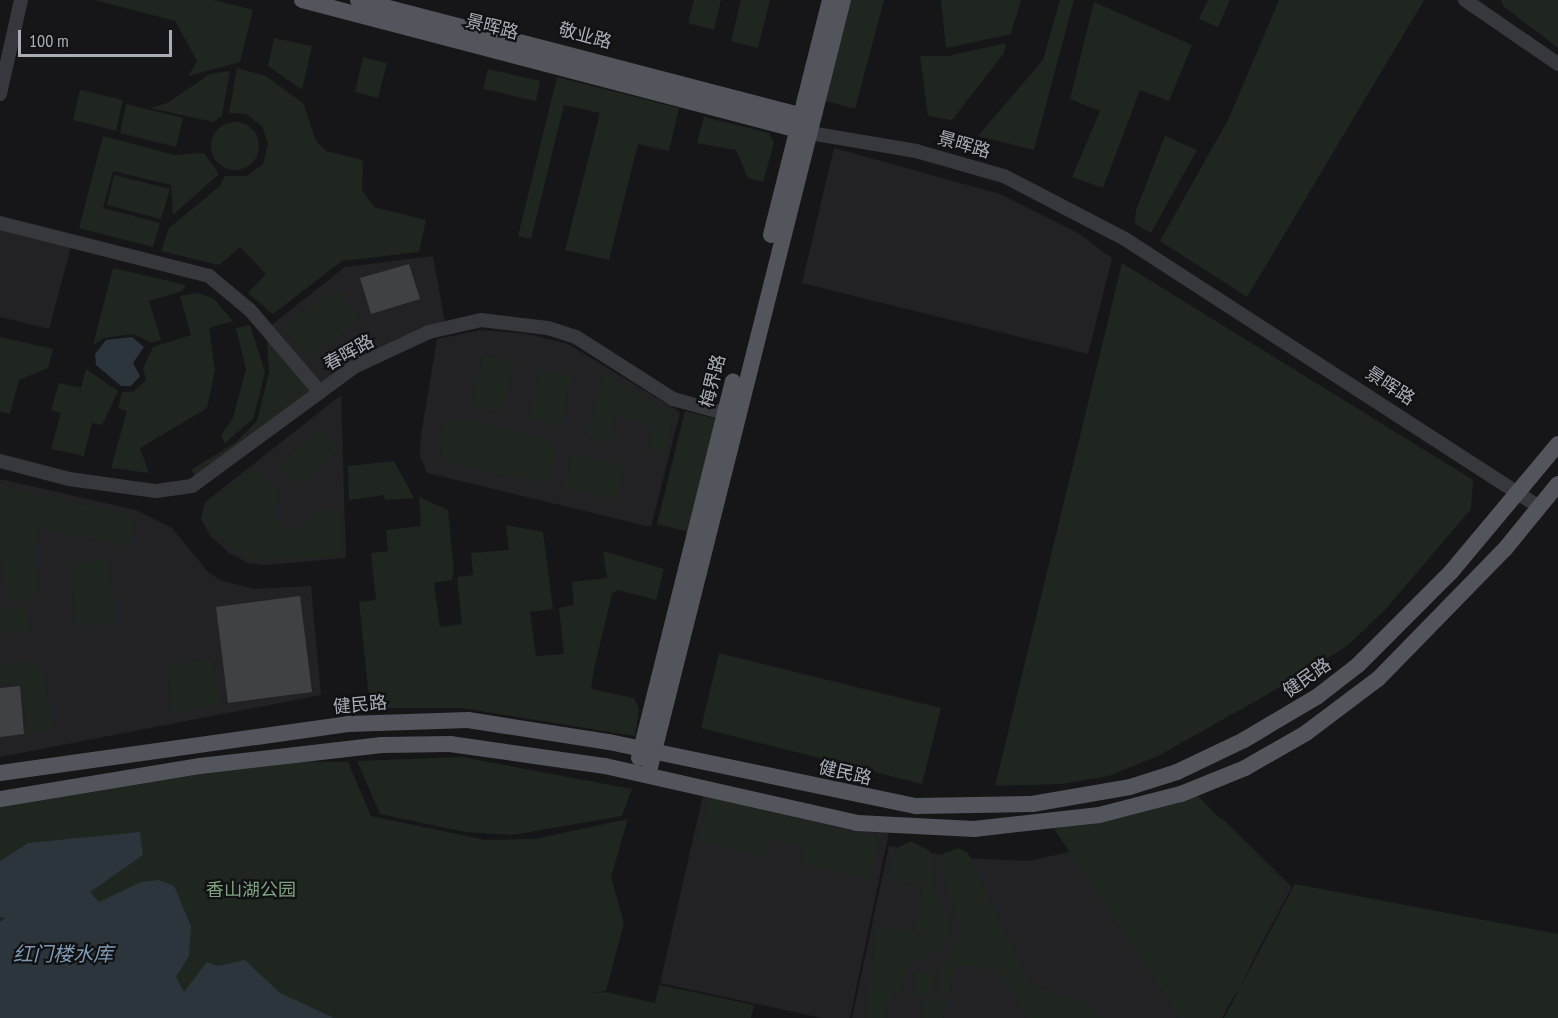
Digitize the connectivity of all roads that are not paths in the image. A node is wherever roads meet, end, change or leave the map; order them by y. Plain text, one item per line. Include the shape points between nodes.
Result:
1 (21, 0) edge
2 (302, 0) edge
3 (358, 0) edge
4 (830, 0) edge
5 (843, 0) edge
6 (1465, 0) edge
7 (1558, 64) edge
8 (0, 94) edge
9 (806, 124) junction
10 (0, 223) edge
11 (320, 392) junction
12 (724, 413) junction
13 (1558, 444) edge
14 (0, 461) edge
15 (1558, 484) edge
16 (1517, 492) junction
17 (1539, 507) junction
18 (648, 750) junction
19 (0, 773) edge
20 (641, 774) junction
21 (0, 799) edge

1 - 8 street
2 - 9 main road, 景晖路
3 - 9 main road, 敬业路
4 - 9 main road, 梅界路
5 - 9 main road
6 - 7 street
9 - 12 main road, 梅界路
9 - 16 street, 景晖路 via 1004,176 1125,239
9 - 18 main road
10 - 11 street via 209,276 250,310
11 - 12 street, 春晖路 via 354,368 429,332 472,321 502,321 576,337 672,399
11 - 14 street, 春晖路 via 192,486 156,491 69,479
12 - 18 main road, 梅界路
13 - 16 main road, 健民路
15 - 17 main road
16 - 17 street, 景晖路
16 - 18 main road, 健民路 via 1451,572 1350,671 1244,740 1177,772 1130,787 1032,804 916,806
17 - 20 main road via 1505,549 1378,679 1306,733 1245,768 1181,794 1036,825 921,829 857,823
18 - 19 main road, 健民路 via 468,720 370,722
18 - 20 main road
20 - 21 main road via 478,745 382,745 200,766

